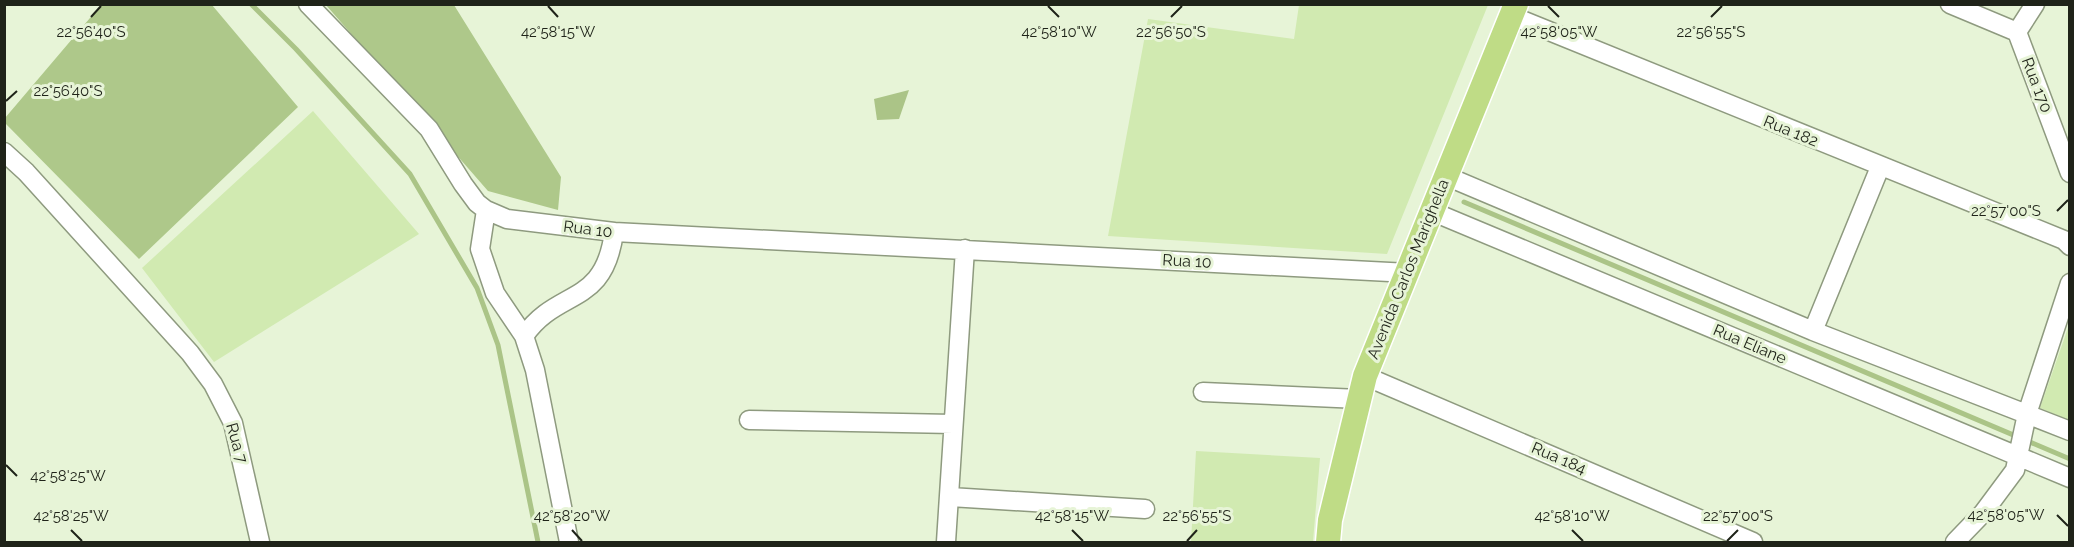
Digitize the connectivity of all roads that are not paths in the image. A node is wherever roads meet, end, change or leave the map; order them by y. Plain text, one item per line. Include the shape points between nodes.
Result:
1 (308, 4) edge
2 (1950, 4) edge
3 (2035, 4) edge
4 (1514, 10) edge
5 (2017, 32) junction
6 (4, 152) edge
7 (1880, 167) junction
8 (2070, 173) edge
9 (1446, 176) junction
10 (486, 210) junction
11 (1431, 211) junction
12 (614, 232) junction
13 (2070, 246) edge
14 (965, 249) junction
15 (1409, 273) junction
16 (2070, 283) edge
17 (1813, 331) junction
18 (524, 336) junction
19 (1365, 376) junction
20 (1203, 392) dead end
21 (1359, 399) junction
22 (2027, 414) junction
23 (749, 420) dead end
24 (953, 424) junction
25 (2070, 431) edge
26 (2018, 456) junction
27 (2070, 478) edge
28 (950, 497) junction
29 (1145, 509) dead end
30 (260, 543) edge
31 (569, 543) edge
32 (946, 543) edge
33 (1328, 543) edge
34 (1753, 543) edge
35 (1955, 543) edge

1 - 10 street via 429,129 477,203
2 - 5 street
3 - 5 street
4 - 7 street, Rua 182
4 - 9 main road, Avenida Carlos Marighella
5 - 8 street, Rua 170
6 - 30 street, Rua 7 via 213,384 233,423
7 - 13 street, Rua 182 via 2064,240
7 - 17 street
9 - 11 main road, Avenida Carlos Marighella
9 - 17 street
10 - 12 street, Rua 10 via 507,219
10 - 18 street via 480,249 495,293
11 - 15 main road, Avenida Carlos Marighella
11 - 26 street, Rua Eliane
12 - 14 street, Rua 10
12 - 18 street via 610,255 598,279 541,315
14 - 15 street, Rua 10
14 - 24 street
15 - 19 main road, Avenida Carlos Marighella
16 - 22 street
17 - 22 street
18 - 31 street via 535,369
19 - 21 main road, Avenida Carlos Marighella
19 - 34 street, Rua 184
20 - 21 street
21 - 33 main road, Avenida Carlos Marighella via 1330,519
22 - 25 street
22 - 26 street
23 - 24 street
24 - 28 street
26 - 27 street, Rua Eliane
26 - 35 street via 2015,470
28 - 29 street
28 - 32 street

